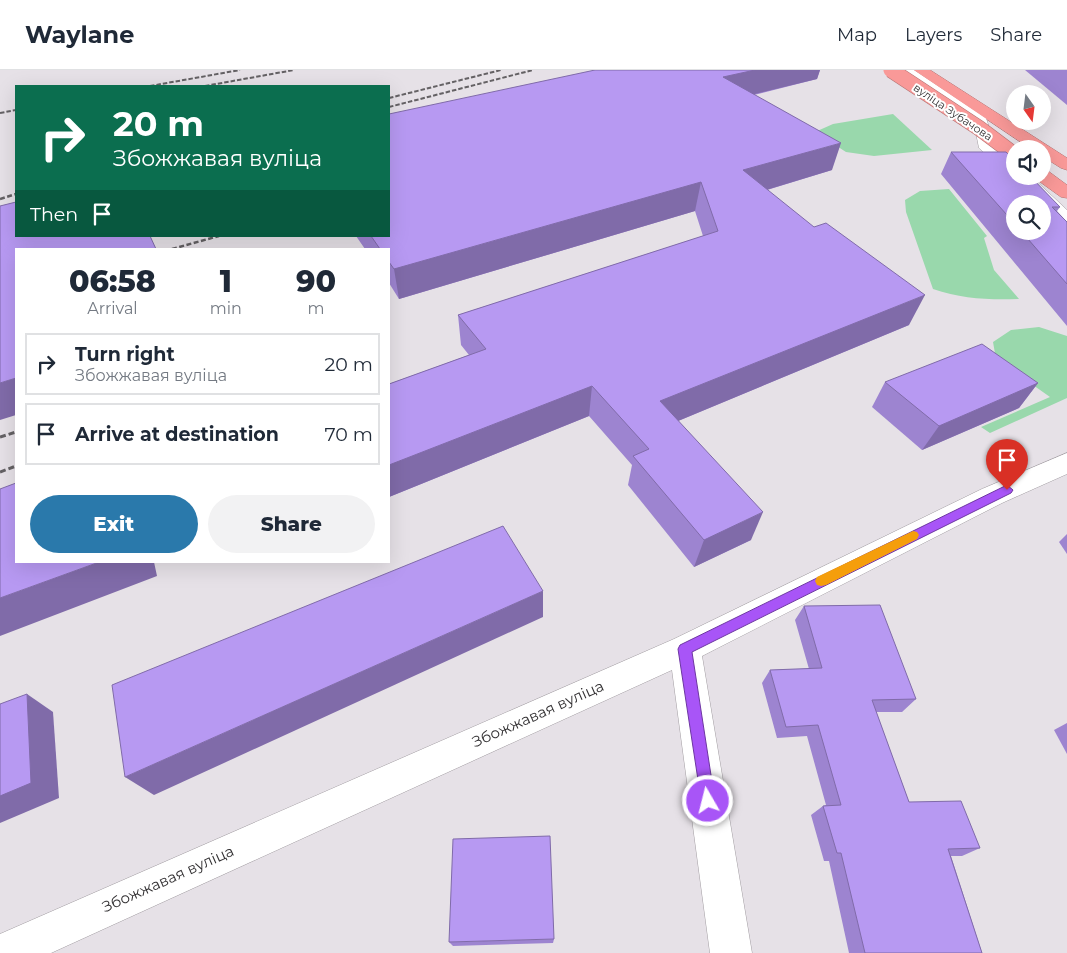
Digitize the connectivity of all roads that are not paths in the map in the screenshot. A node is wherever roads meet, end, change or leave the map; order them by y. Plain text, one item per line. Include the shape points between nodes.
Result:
1 (891, 70) edge
2 (905, 70) edge
3 (921, 70) edge
4 (1006, 148) edge
5 (1006, 164) edge
6 (1067, 165) edge
7 (1051, 181) edge
8 (1030, 185) edge
9 (1067, 193) edge
10 (1067, 220) edge
11 (1067, 464) edge
12 (685, 649) junction
13 (4, 953) edge
14 (731, 953) edge

1 - 4 highway, вуліца Зубачова, bridge
2 - 5 street via 981,121 987,148
3 - 6 highway, вуліца Зубачова
7 - 9 highway
8 - 10 street
11 - 12 street, Збожжавая вуліца via 992,496
12 - 13 street, Збожжавая вуліца
12 - 14 street

